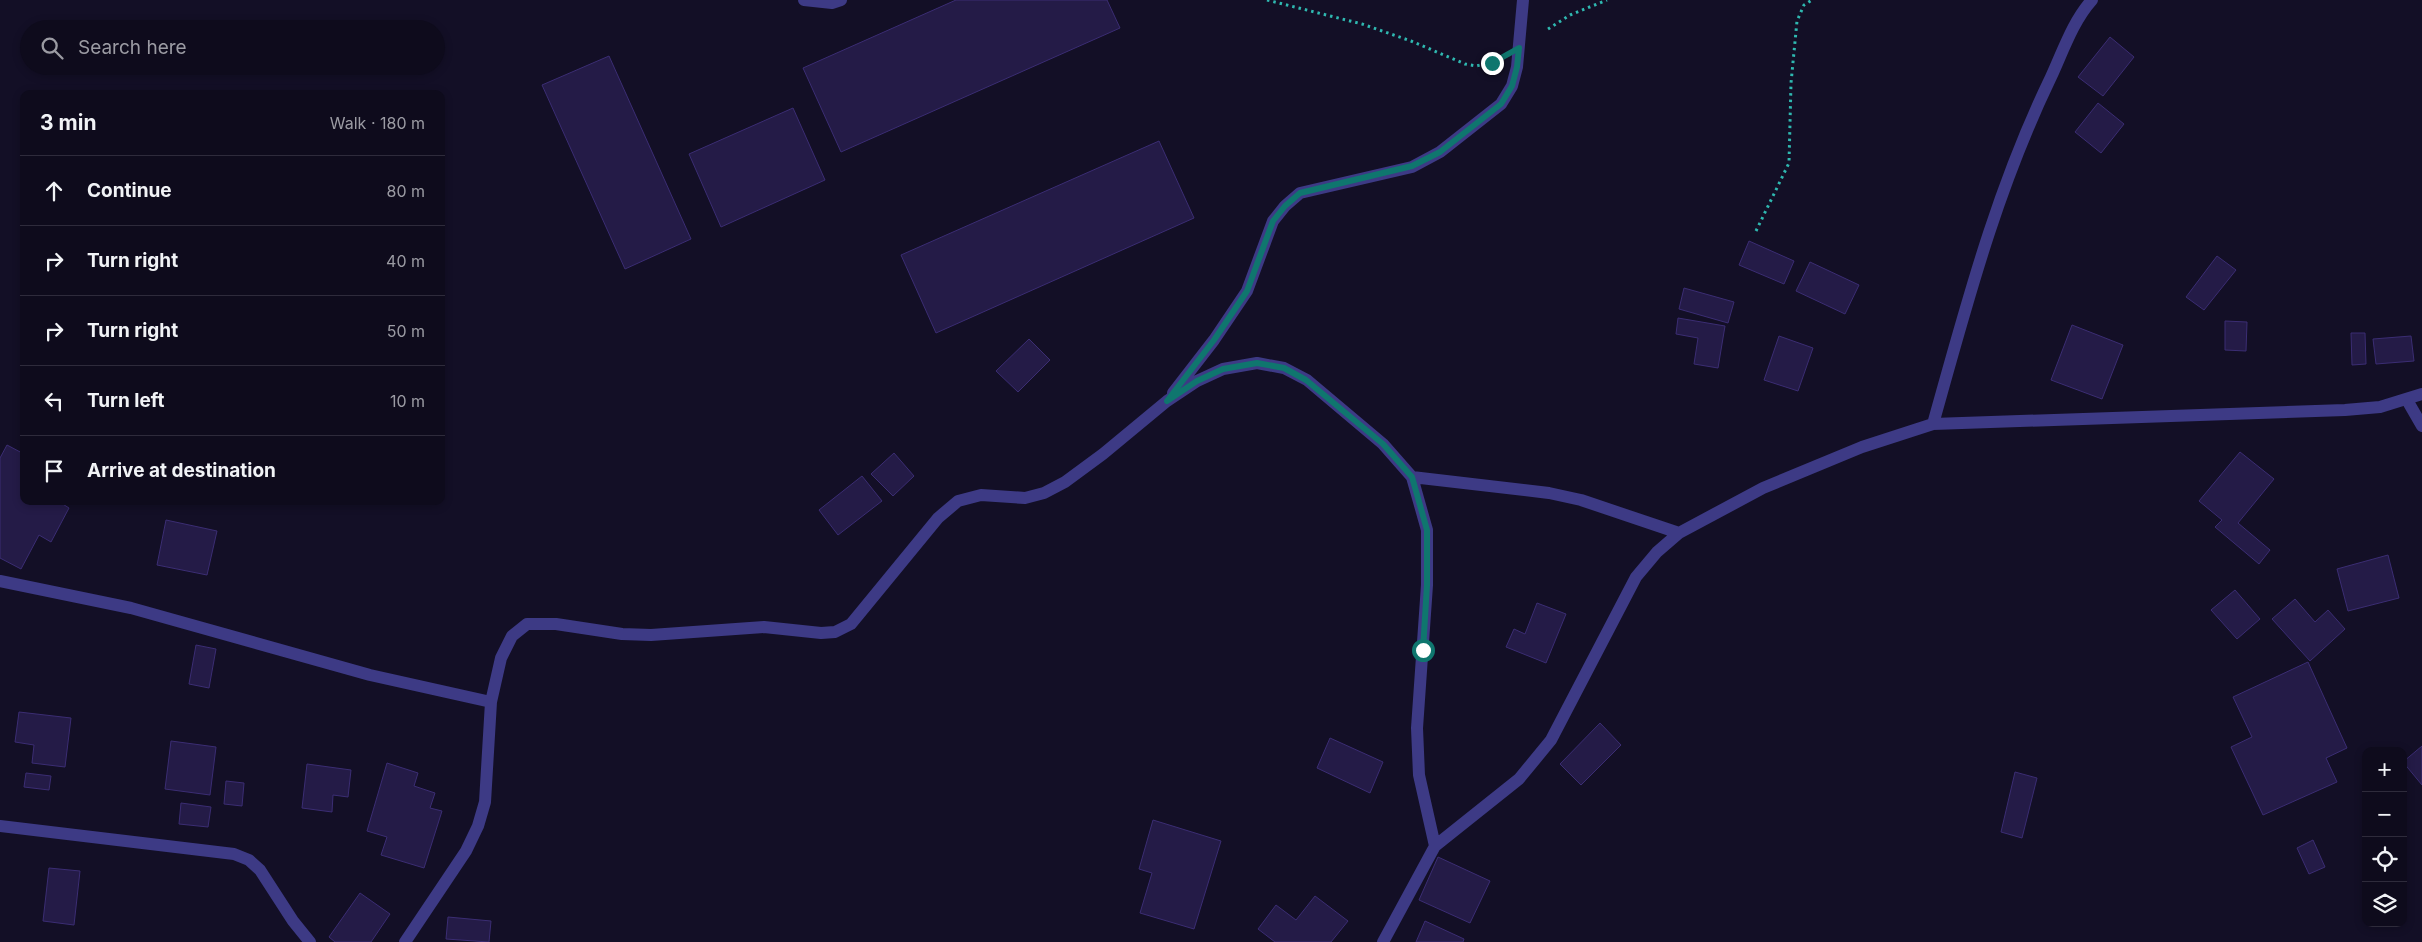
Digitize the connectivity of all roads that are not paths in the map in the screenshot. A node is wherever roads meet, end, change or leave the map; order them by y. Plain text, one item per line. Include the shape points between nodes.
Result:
1 (804, 0) edge
2 (841, 0) edge
3 (1523, 0) edge
4 (2092, 0) edge
5 (2422, 394) edge
6 (2407, 400) junction
7 (1167, 401) junction
8 (1934, 424) junction
9 (2422, 426) edge
10 (1412, 477) junction
11 (1679, 533) junction
12 (0, 581) edge
13 (491, 702) junction
14 (0, 826) edge
15 (1435, 846) junction
16 (310, 942) edge
17 (405, 942) edge
18 (1383, 942) edge

1 - 2 street via 832,3
3 - 7 street via 1517,67 1512,86 1501,104 1440,152 1412,166 1300,193 1285,206 1273,221 1243,297
4 - 8 street via 2078,20 2005,182 1977,264
5 - 6 street
6 - 8 street via 2380,407 2345,410
6 - 9 street
7 - 10 street via 1223,369 1257,363 1284,368 1306,380 1383,444
7 - 13 street via 1103,454 1044,493 1025,498 981,495 958,501 938,518 851,624 835,632 821,634 764,627 651,636 556,624 527,624 512,636 501,658
8 - 11 street via 1862,447 1763,488
10 - 11 street via 1549,493
10 - 15 street via 1427,530 1418,728 1419,775
11 - 15 street via 1636,577 1551,740 1536,760 1518,779
12 - 13 street via 131,608 370,675
13 - 17 street via 485,802 478,826 466,851
14 - 16 street via 234,854 260,870
15 - 18 street

